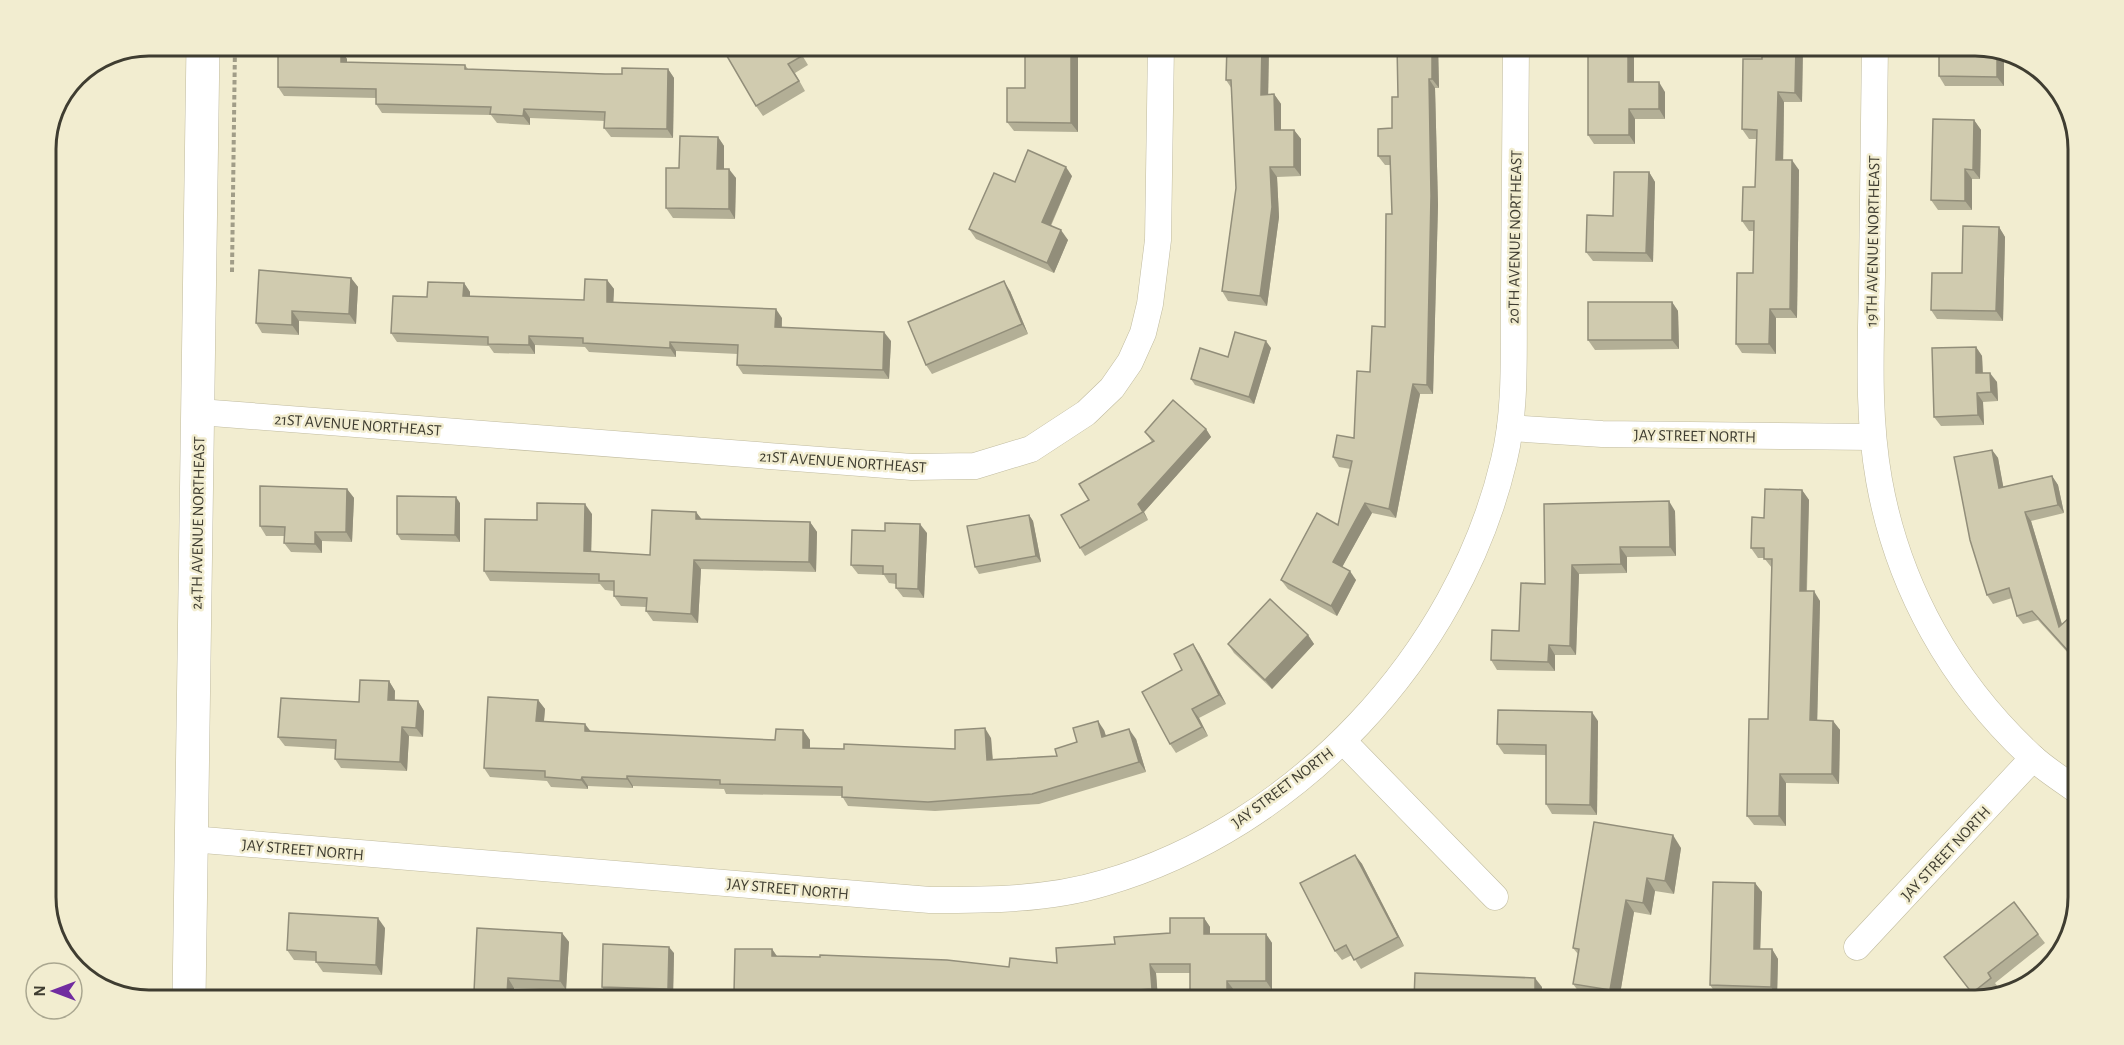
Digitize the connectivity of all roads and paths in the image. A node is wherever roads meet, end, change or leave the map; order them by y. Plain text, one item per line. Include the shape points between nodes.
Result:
1 (203, 56) edge
2 (1161, 56) edge
3 (1516, 56) edge
4 (1875, 56) edge
5 (199, 412) junction
6 (1510, 428) junction
7 (1873, 437) junction
8 (1344, 742) junction
9 (2033, 758) junction
10 (2068, 784) edge
11 (191, 839) junction
12 (1495, 897) dead end
13 (1857, 947) dead end
14 (189, 990) edge

1 - 5 main road, 24TH AVENUE NORTHEAST
2 - 5 street, 21ST AVENUE NORTHEAST via 1158,240 1143,333 1112,388 1086,413 1031,449 975,466 912,467
3 - 6 street, 20TH AVENUE NORTHEAST
4 - 7 street, 19TH AVENUE NORTHEAST via 1870,375
5 - 11 main road, 24TH AVENUE NORTHEAST
6 - 7 street, JAY STREET NORTH via 1602,434
6 - 8 street, JAY STREET NORTH via 1484,528 1444,610 1396,684
7 - 9 street via 1879,481 1903,568 1922,612 1943,652 1997,722
8 - 11 street, JAY STREET NORTH via 1233,826 1170,858 1105,883 998,900 930,900
8 - 12 street, JAY STREET NORTH
9 - 10 street
9 - 13 street, JAY STREET NORTH
11 - 14 main road, 24TH AVENUE NORTHEAST

